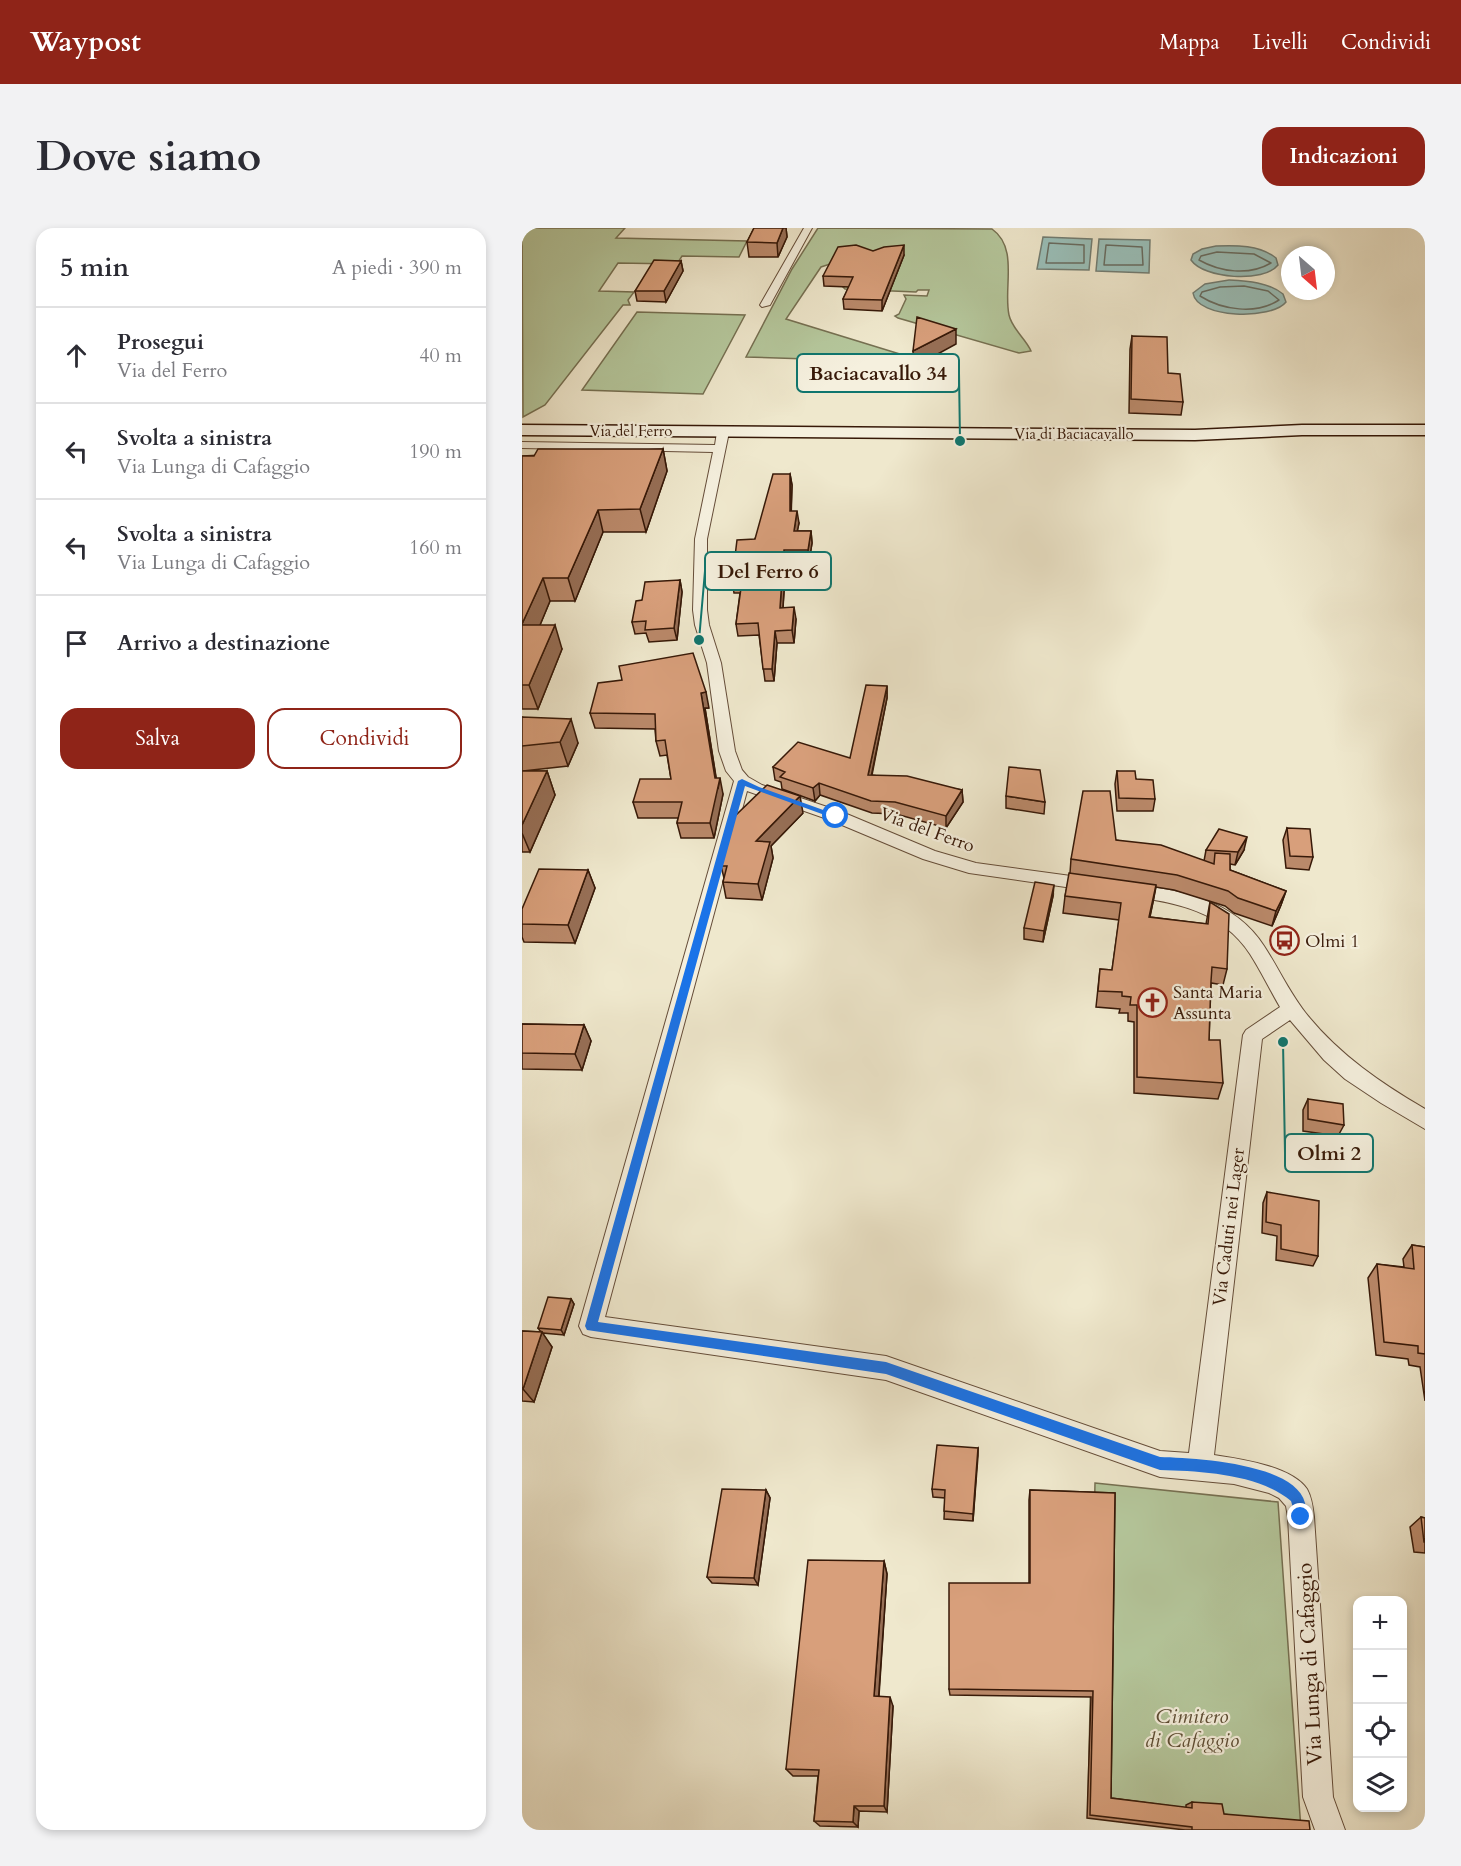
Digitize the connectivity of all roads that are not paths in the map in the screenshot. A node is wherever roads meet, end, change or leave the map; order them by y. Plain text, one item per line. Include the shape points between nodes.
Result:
1 (808, 228) edge
2 (765, 305) dead end
3 (1425, 420) edge
4 (522, 423) edge
5 (729, 427) junction
6 (522, 430) edge
7 (1425, 430) edge
8 (522, 445) edge
9 (719, 450) junction
10 (742, 781) junction
11 (1292, 1009) junction
12 (1425, 1120) edge
13 (1200, 1465) junction
14 (1330, 1830) edge

1 - 2 street
3 - 5 main road, Via di Baciacavallo via 1190,427
4 - 5 main road, Via del Ferro
5 - 6 main road, Via del Ferro
5 - 7 main road, Via di Baciacavallo via 1195,435
5 - 9 street
8 - 9 street, Via del Ferro
9 - 10 street via 701,538 700,610 714,663 728,751 734,771
10 - 11 street, Via del Ferro via 929,855 975,869 1140,891 1218,913 1231,921 1254,948
10 - 13 street, Via Lunga di Cafaggio via 591,1326 886,1368 1160,1464
11 - 12 street, Via del Ferro via 1332,1055 1359,1078
11 - 13 street, Via Caduti nei Lager via 1253,1035
13 - 14 street, Via Lunga di Cafaggio via 1269,1479 1297,1497 1318,1797

